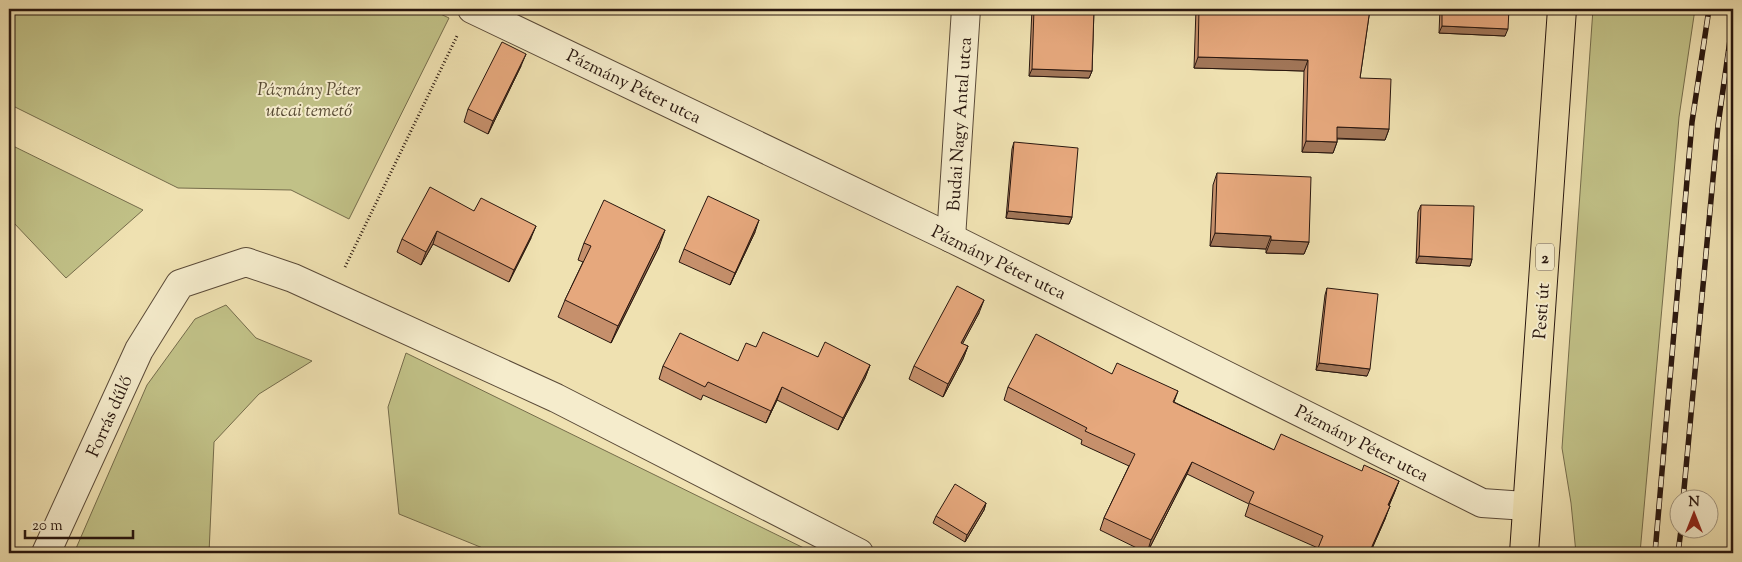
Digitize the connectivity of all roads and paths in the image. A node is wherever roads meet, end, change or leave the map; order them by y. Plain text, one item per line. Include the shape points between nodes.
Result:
1 (472, 9) edge
2 (966, 9) edge
3 (1562, 9) edge
4 (458, 36) dead end
5 (951, 238) junction
6 (331, 296) junction
7 (1527, 506) junction
8 (46, 553) edge
9 (859, 553) edge
10 (1524, 553) edge

1 - 5 street, Pázmány Péter utca
2 - 5 street, Budai Nagy Antal utca
3 - 7 main road, Pesti út / 2
4 - 6 path
5 - 7 street, Pázmány Péter utca via 1482,503
6 - 8 street, Forrás dűlő via 293,278 246,262 180,284 139,350
6 - 9 street via 556,398
7 - 10 main road, Pesti út / 2

